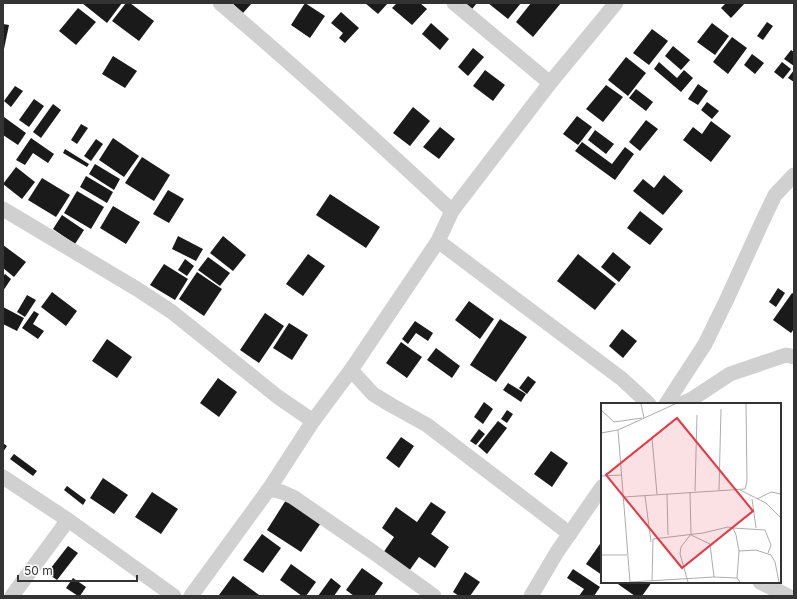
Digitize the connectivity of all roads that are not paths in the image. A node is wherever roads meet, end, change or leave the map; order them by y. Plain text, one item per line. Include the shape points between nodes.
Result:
1 (220, 3) edge
2 (454, 3) edge
3 (616, 3) edge
4 (550, 83) junction
5 (794, 175) edge
6 (3, 209) edge
7 (452, 211) junction
8 (438, 241) junction
9 (794, 357) edge
10 (351, 370) junction
11 (648, 403) edge
12 (667, 403) edge
13 (683, 403) edge
14 (313, 420) junction
15 (3, 477) edge
16 (268, 488) junction
17 (601, 488) edge
18 (68, 520) junction
19 (570, 534) junction
20 (762, 583) edge
21 (12, 596) edge
22 (174, 596) edge
23 (191, 596) edge
24 (434, 596) edge
25 (531, 596) edge
26 (788, 596) edge

1 - 7 street
2 - 4 street
3 - 4 street
4 - 7 street
5 - 12 street via 775,195 706,344
6 - 14 street via 172,312 278,397
7 - 8 street
8 - 10 street
8 - 11 street via 622,379
9 - 13 street via 786,355 730,374
10 - 14 street
10 - 19 street via 373,394 427,426
14 - 16 street
15 - 18 street
16 - 23 street
16 - 24 street via 293,497
17 - 19 street
18 - 21 street
18 - 22 street
19 - 25 street
20 - 26 street

